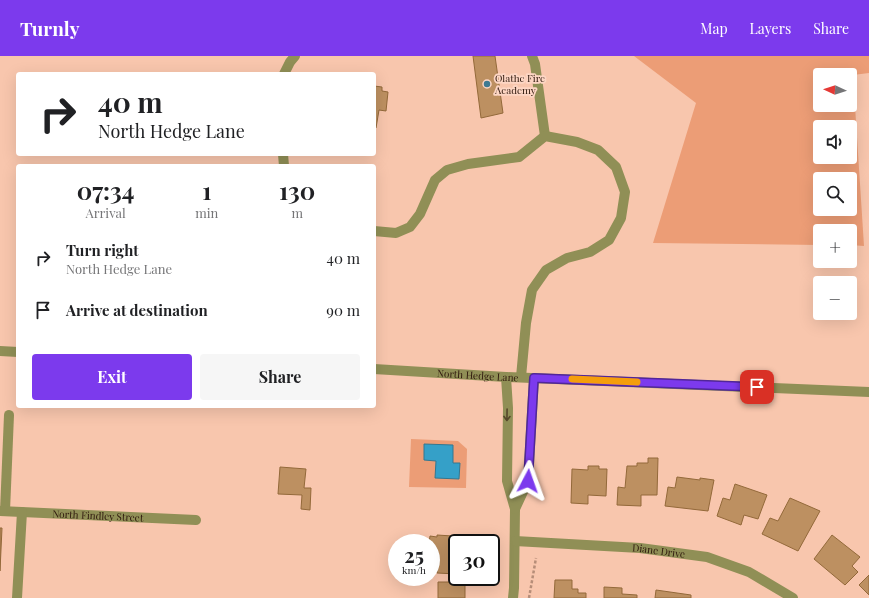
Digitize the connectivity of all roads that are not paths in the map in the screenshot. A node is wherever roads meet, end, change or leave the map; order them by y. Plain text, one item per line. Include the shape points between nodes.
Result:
1 (295, 56) edge
2 (532, 56) edge
3 (285, 72) edge
4 (545, 136) junction
5 (376, 231) edge
6 (0, 351) edge
7 (16, 352) edge
8 (376, 369) edge
9 (506, 376) junction
10 (521, 377) junction
11 (534, 378) junction
12 (869, 392) edge
13 (9, 415) dead end
14 (515, 509) junction
15 (2, 511) edge
16 (22, 512) junction
17 (196, 520) dead end
18 (515, 541) junction
19 (17, 598) edge
20 (513, 598) edge
21 (793, 598) edge

1 - 3 street
2 - 4 street
4 - 5 street via 519,156 447,170 435,180 420,214 410,227 396,233
4 - 10 street via 577,142 598,150 616,167 625,192 621,218 609,240 590,252 568,258 546,270 532,290
6 - 7 street
8 - 9 street, North Hedge Lane
9 - 10 street, North Hedge Lane
9 -> 14 street via 507,480
10 - 11 street, North Hedge Lane
11 - 12 street, North Hedge Lane
11 - 14 street via 528,481
13 - 15 street
14 - 18 street
15 - 16 street, North Findley Street
16 - 17 street, North Findley Street
16 - 19 street
18 - 20 street
18 - 21 street, Diane Drive via 640,548 707,557 749,572

